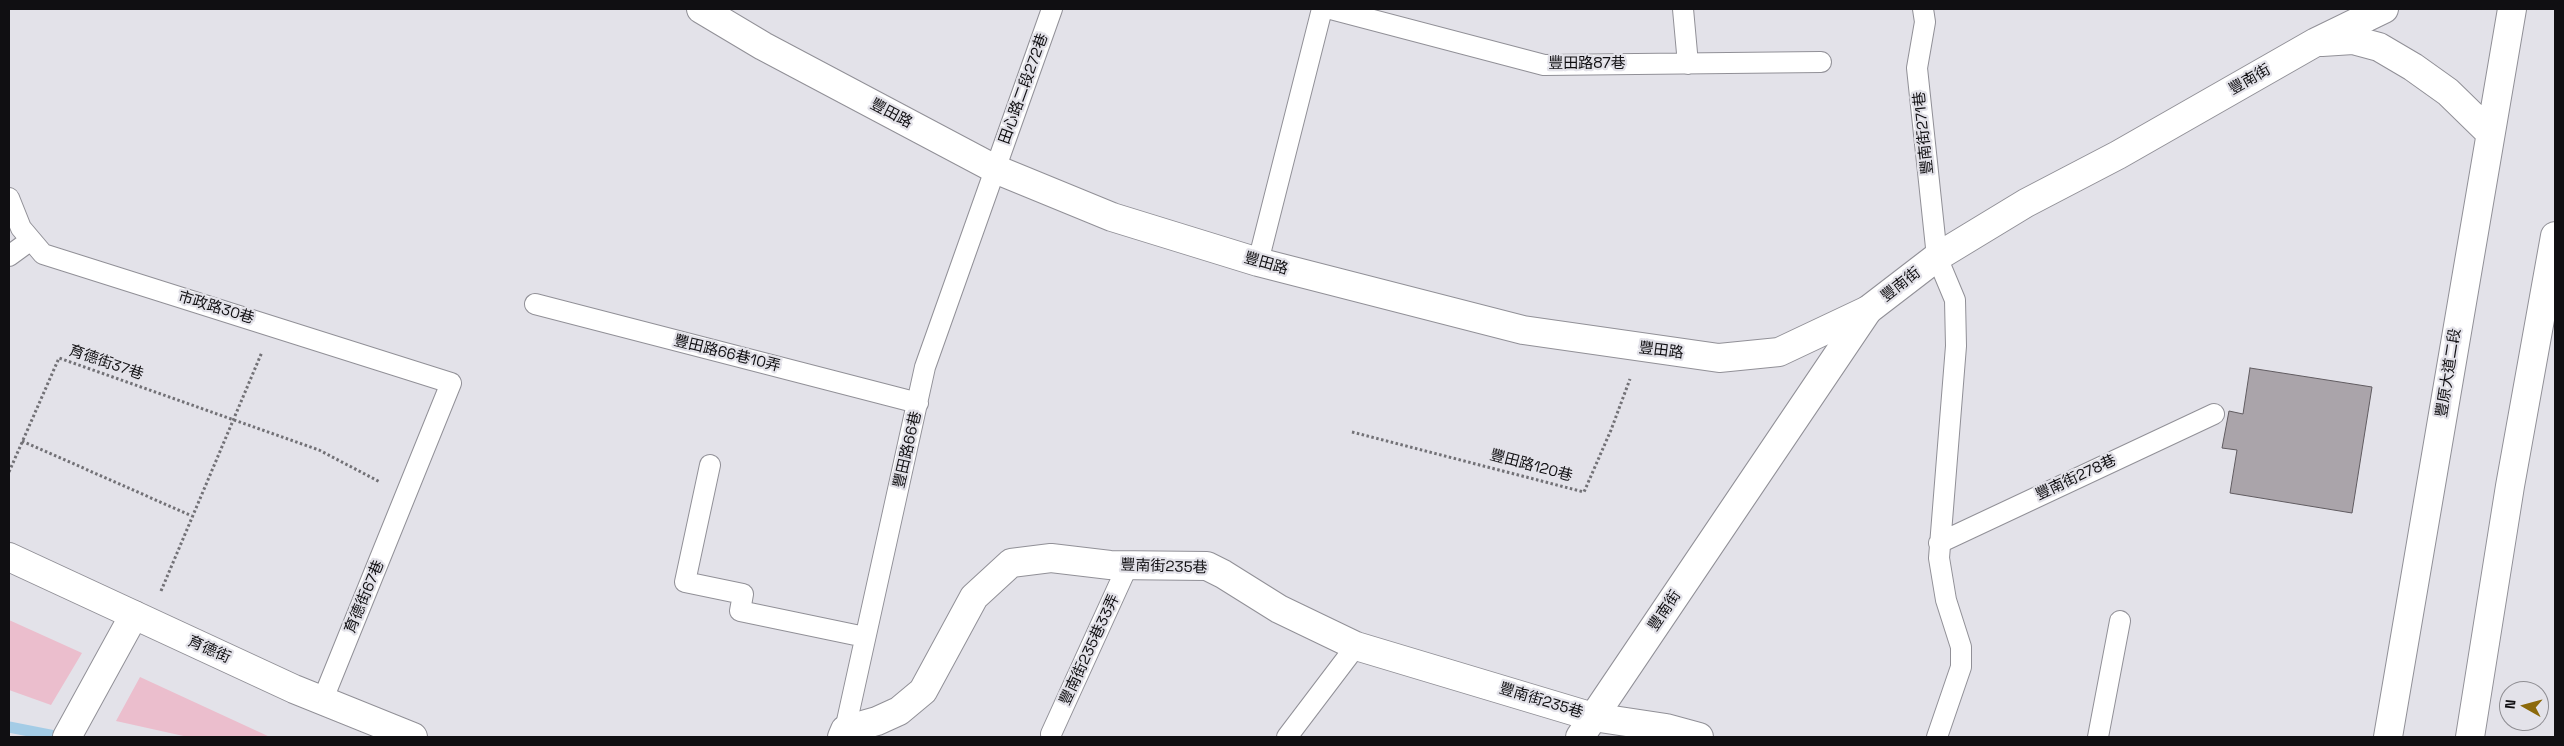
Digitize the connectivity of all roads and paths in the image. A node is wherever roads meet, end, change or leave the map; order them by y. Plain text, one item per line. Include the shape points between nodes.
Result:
1 (701, 9) edge
2 (1052, 9) edge
3 (1322, 9) edge
4 (1331, 9) edge
5 (1682, 9) edge
6 (1923, 9) edge
7 (2354, 9) edge
8 (2384, 9) edge
9 (2512, 9) edge
10 (2316, 42) junction
11 (1821, 62) dead end
12 (1688, 64) junction
13 (2489, 132) junction
14 (995, 169) junction
15 (9, 198) edge
16 (2555, 236) edge
17 (31, 240) junction
18 (9, 256) edge
19 (1937, 257) junction
20 (1258, 262) junction
21 (535, 304) dead end
22 (1868, 310) junction
23 (272, 326) junction
24 (1640, 349) junction
25 (452, 383) joint
26 (918, 403) junction
27 (2214, 414) dead end
28 (234, 421) junction
29 (1352, 432) dead end
30 (22, 441) junction
31 (710, 465) dead end
32 (9, 472) edge
33 (407, 495) junction
34 (192, 516) junction
35 (1939, 543) junction
36 (9, 557) edge
37 (1128, 565) junction
38 (141, 619) junction
39 (2120, 621) dead end
40 (865, 637) junction
41 (1356, 646) junction
42 (323, 699) junction
43 (73, 726) edge
44 (1587, 727) edge
45 (843, 734) edge
46 (1051, 734) dead end
47 (413, 737) edge
48 (1287, 737) edge
49 (1699, 737) edge
50 (1937, 737) edge
51 (2098, 737) edge
52 (2388, 737) edge
53 (2470, 737) edge

1 - 14 street, 豐田路 via 763,46
2 - 14 lane, 田心路二段272巷
3 - 20 lane
4 - 12 lane, 豐田路87巷 via 1544,65
5 - 12 lane
6 - 19 lane, 豐南街271巷 via 1925,22 1917,68
7 - 10 street
8 - 10 street, 豐南街
9 - 13 street, 豐原大道二段
10 - 13 street via 2353,40 2379,47 2448,92
10 - 19 street, 豐南街 via 2118,155 2026,203
11 - 12 lane, 豐田路87巷
13 - 52 street, 豐原大道二段
14 - 20 street, 豐田路 via 1112,217
14 - 26 lane, 豐田路66巷 via 925,367
15 - 17 lane, 市政路30巷 via 21,228
16 - 53 street via 2510,486
17 - 18 lane
17 - 23 lane, 市政路30巷 via 43,254
19 - 22 street, 豐南街
19 - 35 lane via 1955,300 1955,356
20 - 24 street, 豐田路 via 1523,330
21 - 26 lane, 豐田路66巷10弄
22 - 24 street, 豐田路 via 1779,352 1719,358
22 - 44 street, 豐南街
23 - 25 lane, 市政路30巷
23 - 28 path
24 - 29 path, 豐田路120巷 via 1612,430 1584,492
25 - 33 lane, 育德街67巷
26 - 40 lane, 豐田路66巷
27 - 35 lane, 豐南街278巷
28 - 30 path, 育德街37巷 via 59,358
28 - 33 path via 318,450
28 - 34 path
30 - 32 path, 育德街37巷
30 - 34 path
31 - 40 lane via 685,582 743,594 740,611
33 - 42 lane, 育德街67巷
34 - 38 path
35 - 50 lane via 1946,600 1961,648 1961,667
36 - 38 street, 育德街
37 - 41 street, 豐南街235巷 via 1207,566 1279,609
37 - 45 street, 豐南街235巷 via 1052,558 1011,563 974,597 923,691 900,711
37 - 46 lane, 豐南街235巷33弄
38 - 42 street, 育德街 via 294,689
38 - 43 street
39 - 51 lane
40 - 45 lane, 豐田路66巷
41 - 44 street, 豐南街235巷
41 - 48 lane
42 - 47 street, 育德街
44 - 49 street, 豐南街235巷 via 1666,728

